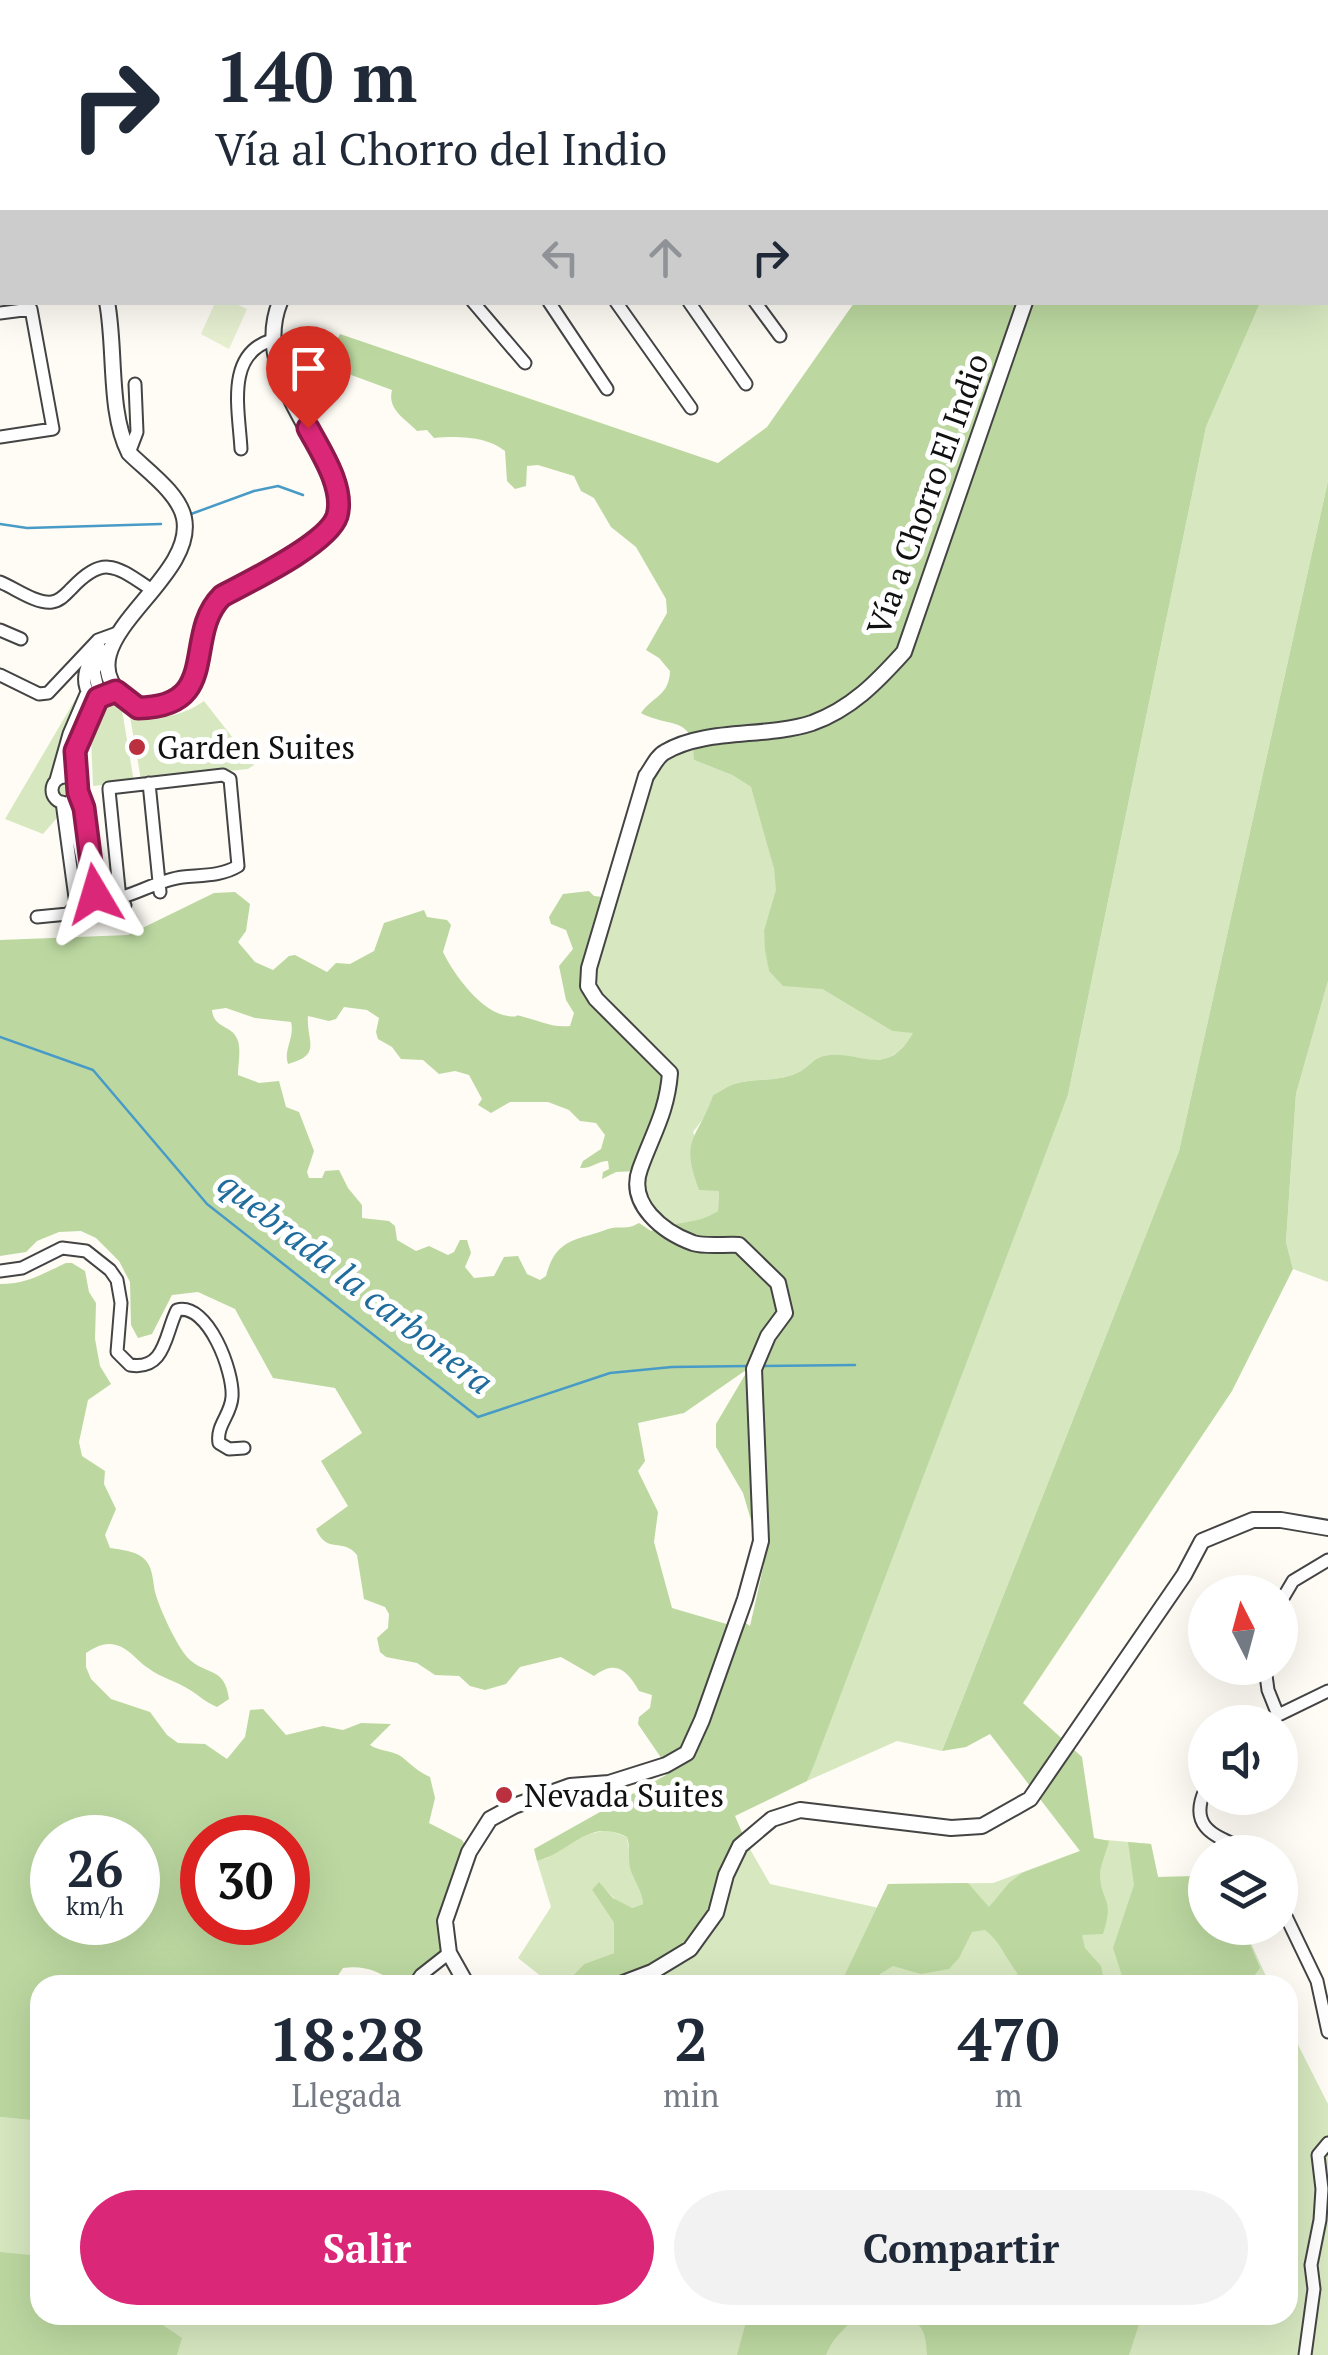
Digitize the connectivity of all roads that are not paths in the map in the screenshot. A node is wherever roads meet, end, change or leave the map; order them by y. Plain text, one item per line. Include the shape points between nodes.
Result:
1 (107, 305) edge
2 (279, 305) edge
3 (476, 305) edge
4 (551, 305) edge
5 (618, 305) edge
6 (690, 305) edge
7 (757, 305) edge
8 (1023, 305) edge
9 (0, 313) edge
10 (780, 336) dead end
11 (272, 340) junction
12 (526, 363) dead end
13 (135, 384) dead end
14 (746, 384) dead end
15 (607, 389) dead end
16 (691, 408) dead end
17 (0, 437) edge
18 (242, 449) dead end
19 (129, 452) junction
20 (0, 582) edge
21 (152, 590) junction
22 (0, 630) edge
23 (21, 639) dead end
24 (114, 645) junction
25 (0, 675) edge
26 (116, 691) junction
27 (95, 696) junction
28 (56, 780) junction
29 (149, 783) junction
30 (72, 795) junction
31 (159, 888) junction
32 (120, 903) junction
33 (37, 917) dead end
34 (0, 1271) edge
35 (244, 1448) dead end
36 (1328, 1528) edge
37 (1328, 1560) edge
38 (1298, 1578) edge
39 (1328, 1690) edge
40 (1298, 1705) edge
41 (1200, 1815) edge
42 (1216, 1835) edge
43 (1298, 1941) edge
44 (450, 1953) junction
45 (421, 1975) edge
46 (460, 1975) edge
47 (644, 1975) edge
48 (1328, 2032) edge
49 (1328, 2143) edge
50 (1305, 2355) edge

1 - 19 street via 118,418
2 - 11 street
3 - 12 street
4 - 15 street
5 - 16 street
6 - 14 street
7 - 10 street
8 - 44 street, Vía a Chorro El Indio via 904,652 849,706 778,732 694,740 662,753 646,776 588,986 670,1072 666,1106 639,1171 643,1208 695,1244 740,1245 778,1283 785,1313 754,1369 762,1540 687,1753 609,1783 570,1786 490,1819 469,1852 445,1921
9 - 17 street via 31,309 52,429
11 - 18 street via 253,348 241,365
11 - 26 street via 277,366 336,490 337,515 318,538 211,607 198,670 180,697 138,708
13 - 19 street via 137,432
19 - 21 street via 184,516 182,547
20 - 21 street via 54,602 92,569 108,567
21 - 24 street
22 - 23 street
24 - 25 street via 98,640 48,693
24 - 26 street via 109,680
24 - 27 street via 94,671
26 - 27 street
27 - 28 street via 69,734
27 - 30 street via 76,744
28 - 30 street via 68,777
28 - 30 street via 53,795
29 - 31 street
29 - 31 street via 230,779 238,866
29 - 32 street via 108,790
30 - 32 street via 91,902 98,908
30 - 33 street via 76,906 68,914
31 - 32 street
34 - 35 street via 62,1248 91,1254 114,1274 118,1352 136,1367 162,1352 177,1310 194,1311 230,1375 232,1400 218,1443
36 - 47 street via 1254,1520 1202,1541 1030,1799 1018,1807 982,1826 951,1828 800,1810 772,1819 740,1846 716,1913 690,1949
37 - 38 street
39 - 40 street
41 - 42 street
43 - 48 street via 1317,1981
44 - 45 street
44 - 46 street
49 - 50 street via 1318,2154 1320,2220

